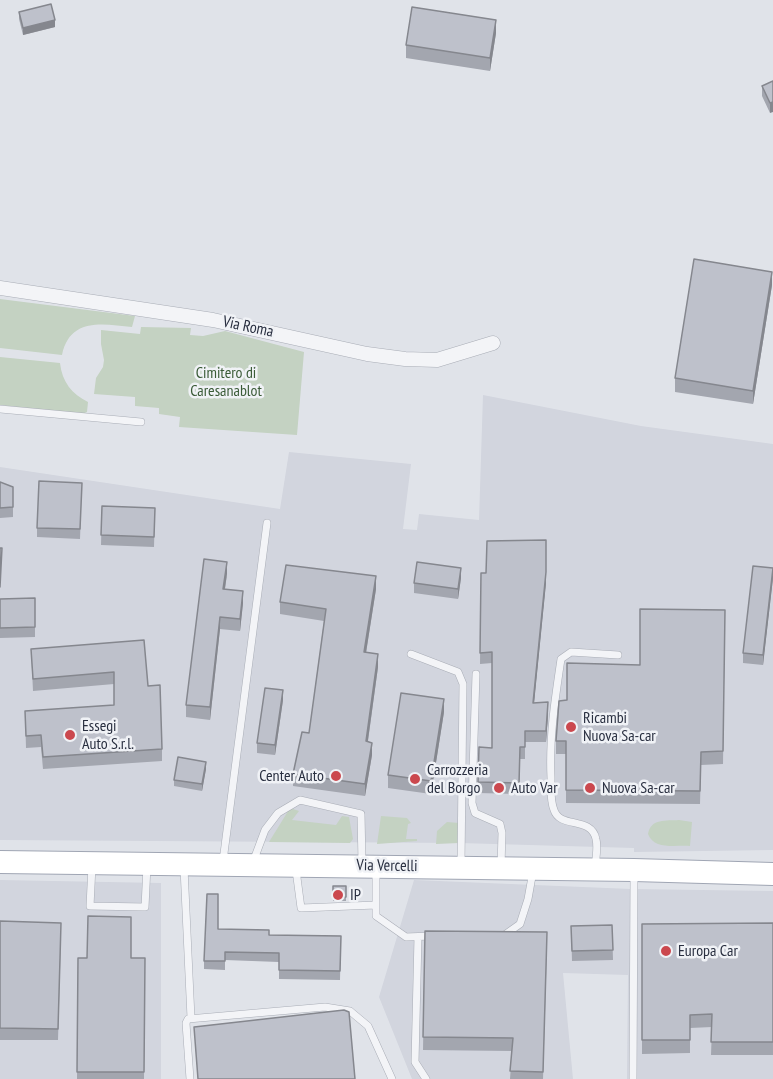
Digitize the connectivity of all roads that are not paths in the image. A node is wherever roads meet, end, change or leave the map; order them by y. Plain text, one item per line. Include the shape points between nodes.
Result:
1 (0, 288) edge
2 (493, 343) dead end
3 (0, 409) edge
4 (141, 422) dead end
5 (267, 523) dead end
6 (411, 654) dead end
7 (618, 655) dead end
8 (476, 674) dead end
9 (0, 862) edge
10 (92, 862) junction
11 (147, 864) junction
12 (184, 864) junction
13 (223, 864) junction
14 (252, 864) junction
15 (295, 865) junction
16 (369, 866) junction
17 (461, 868) junction
18 (501, 868) junction
19 (533, 869) junction
20 (595, 869) junction
21 (634, 870) junction
22 (773, 874) edge
23 (376, 905) junction
24 (440, 936) edge
25 (493, 936) edge
26 (418, 937) junction
27 (191, 1018) junction
28 (190, 1079) edge
29 (392, 1079) edge
30 (426, 1079) edge
31 (633, 1079) edge

1 - 2 street, Via Roma via 213,320 405,359 437,360
3 - 4 lane
5 - 13 lane
6 - 17 lane via 458,672 463,684
7 - 20 lane via 572,652 561,659 555,697 551,801 560,819 586,826 593,832 597,840
8 - 18 lane via 472,803 475,813 500,824
9 - 10 main road, Via Vercelli
10 - 11 main road, Via Vercelli
10 - 11 lane via 90,906 145,907
11 - 12 main road, Via Vercelli
12 - 13 main road, Via Vercelli
12 - 27 lane
13 - 14 main road, Via Vercelli
14 - 15 main road, Via Vercelli
14 - 16 lane via 265,830 278,813 300,800 361,814
15 - 16 main road, Via Vercelli
15 - 23 lane via 301,908
16 - 17 main road, Via Vercelli
16 - 23 lane
17 - 18 main road, Via Vercelli
18 - 19 main road, Via Vercelli
19 - 20 main road, Via Vercelli
19 - 25 lane via 520,924 504,936
20 - 21 main road, Via Vercelli
21 - 22 main road, Via Vercelli
21 - 31 lane
23 - 26 lane via 376,916 406,937
24 - 26 lane
26 - 30 lane via 415,1062
27 - 28 lane via 186,1023
27 - 29 lane via 325,1007 350,1011 368,1026

